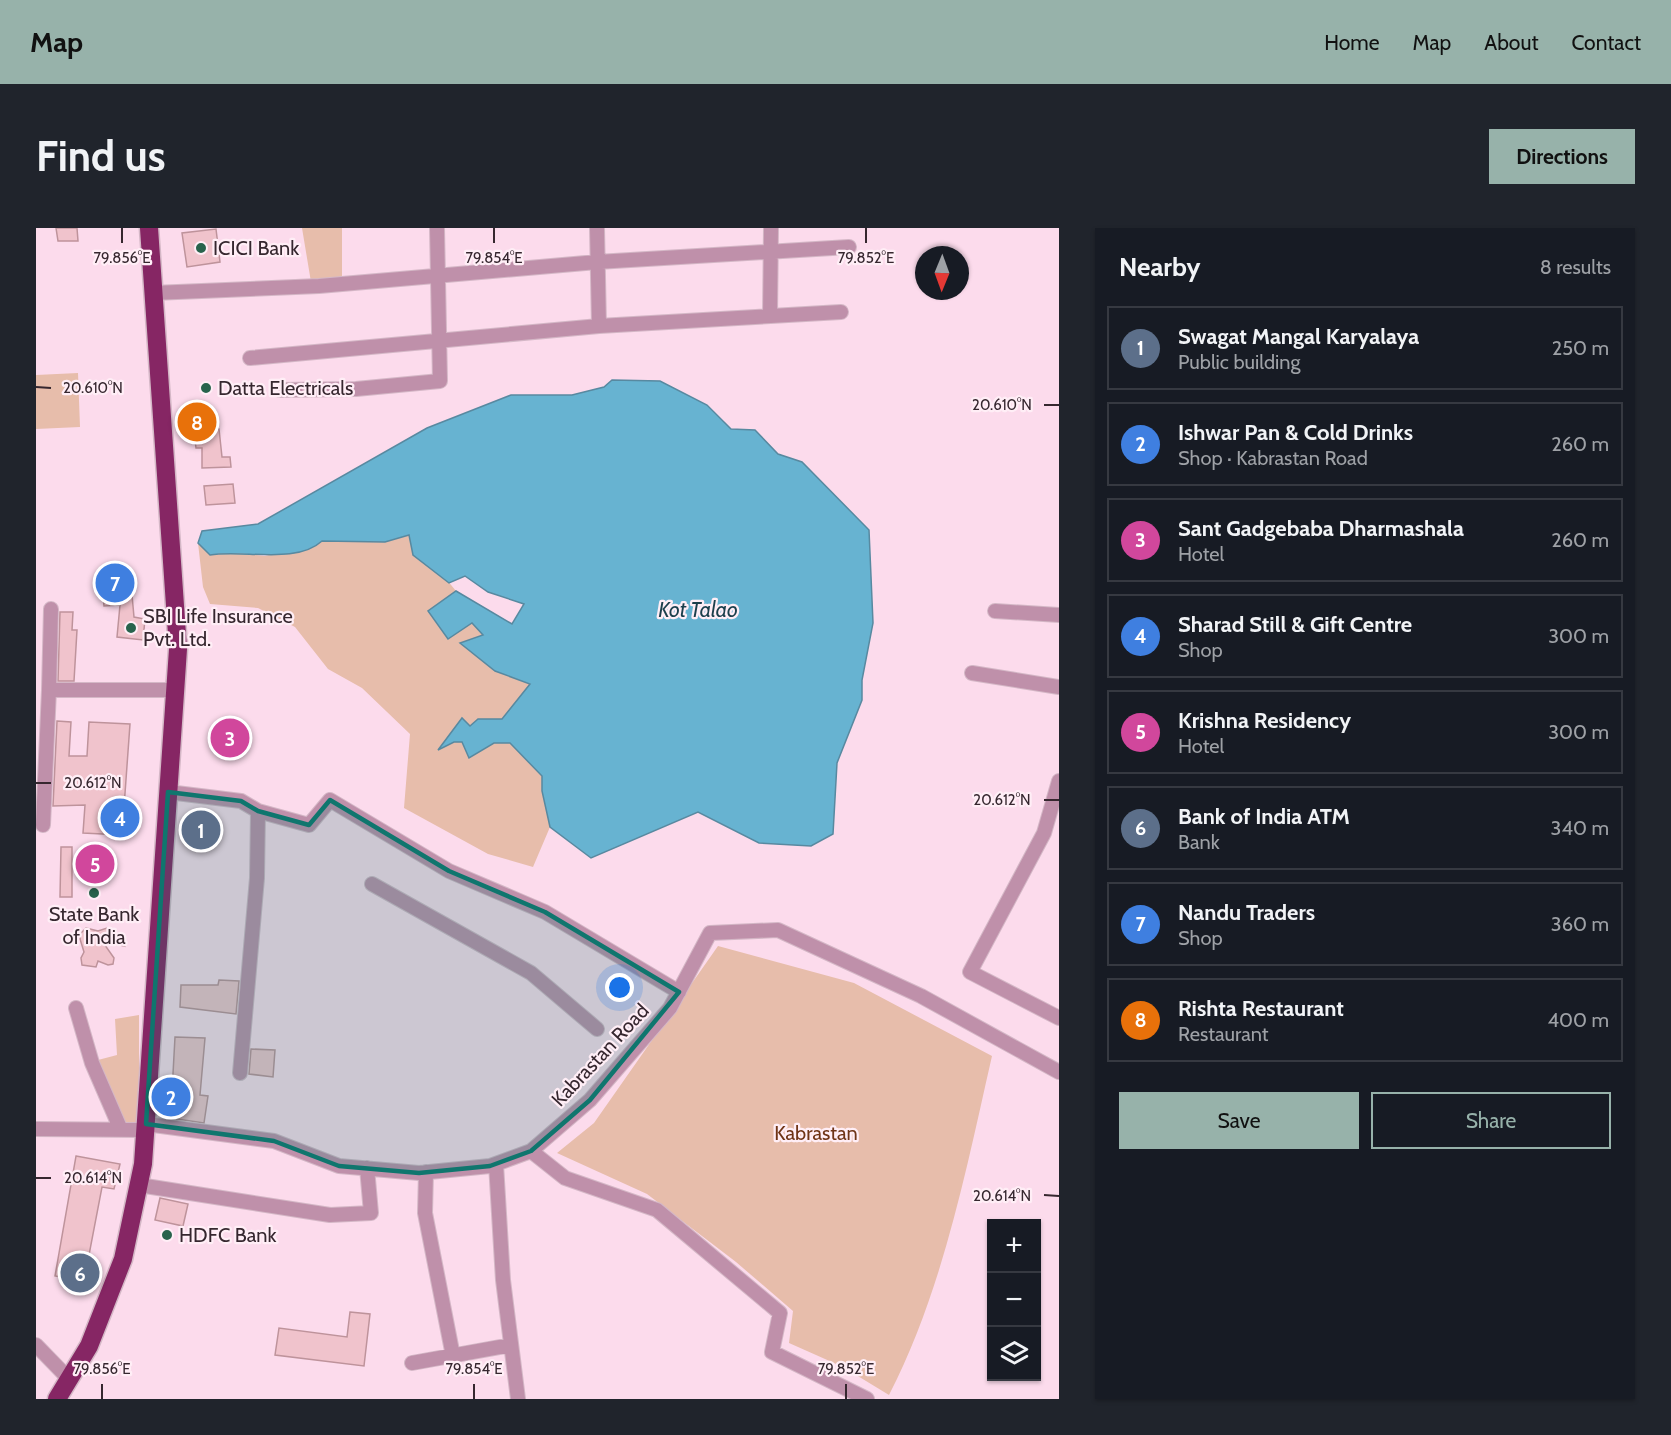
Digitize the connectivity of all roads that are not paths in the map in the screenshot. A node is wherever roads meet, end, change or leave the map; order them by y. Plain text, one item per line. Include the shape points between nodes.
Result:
1 (149, 228) edge
2 (437, 228) edge
3 (597, 228) edge
4 (771, 228) edge
5 (849, 247) dead end
6 (770, 253) junction
7 (597, 262) junction
8 (438, 276) junction
9 (153, 293) junction
10 (842, 312) dead end
11 (770, 316) junction
12 (599, 326) junction
13 (441, 342) junction
14 (250, 358) dead end
15 (280, 390) dead end
16 (51, 609) dead end
17 (995, 611) dead end
18 (1059, 615) edge
19 (972, 673) dead end
20 (1059, 687) edge
21 (49, 690) junction
22 (175, 690) junction
23 (1059, 781) edge
24 (168, 792) junction
25 (258, 811) junction
26 (43, 825) dead end
27 (372, 884) dead end
28 (679, 992) junction
29 (1059, 1002) edge
30 (76, 1008) dead end
31 (1057, 1017) edge
32 (597, 1029) dead end
33 (1059, 1072) edge
34 (240, 1073) dead end
35 (146, 1127) junction
36 (36, 1129) edge
37 (120, 1130) junction
38 (531, 1151) junction
39 (496, 1164) junction
40 (366, 1168) junction
41 (426, 1172) junction
42 (139, 1185) junction
43 (36, 1345) edge
44 (511, 1345) junction
45 (453, 1356) junction
46 (412, 1363) dead end
47 (69, 1379) junction
48 (57, 1399) edge
49 (518, 1399) edge
50 (867, 1399) edge

1 - 9 highway
2 - 8 street
3 - 7 street
4 - 6 street
5 - 6 street
6 - 7 street
6 - 11 street
7 - 8 street
7 - 12 street
8 - 9 street
8 - 13 street
9 - 22 highway via 178,649
10 - 11 street
11 - 12 street
12 - 13 street
13 - 14 street
13 - 15 street via 440,381 357,389
16 - 21 street
17 - 18 street
19 - 20 street
21 - 22 street
21 - 26 street
22 - 24 highway
23 - 31 street via 1044,833 970,972
24 - 25 street via 241,801
24 - 35 highway
25 - 28 street via 309,825 330,800 449,871 545,912
25 - 34 street via 256,889
27 - 32 street via 531,973
28 - 33 street, Kabrastan Road via 710,933 778,930 921,996
28 - 38 street, Kabrastan Road via 670,1008 590,1100
29 - 31 street
30 - 37 street via 92,1063
35 - 37 street, Kabrastan Road
35 - 40 street, Kabrastan Road via 274,1141 339,1166
35 - 42 highway
36 - 37 street, Kabrastan Road
38 - 39 street, Kabrastan Road
38 - 50 street via 565,1178 657,1210 780,1313 772,1352
39 - 41 street, Kabrastan Road
39 - 44 street
40 - 41 street, Kabrastan Road
40 - 42 street via 372,1213 330,1215
41 - 45 street via 425,1213
42 - 47 highway via 123,1259 89,1346
43 - 47 street
44 - 45 street
44 - 49 street
45 - 46 street
47 - 48 highway

